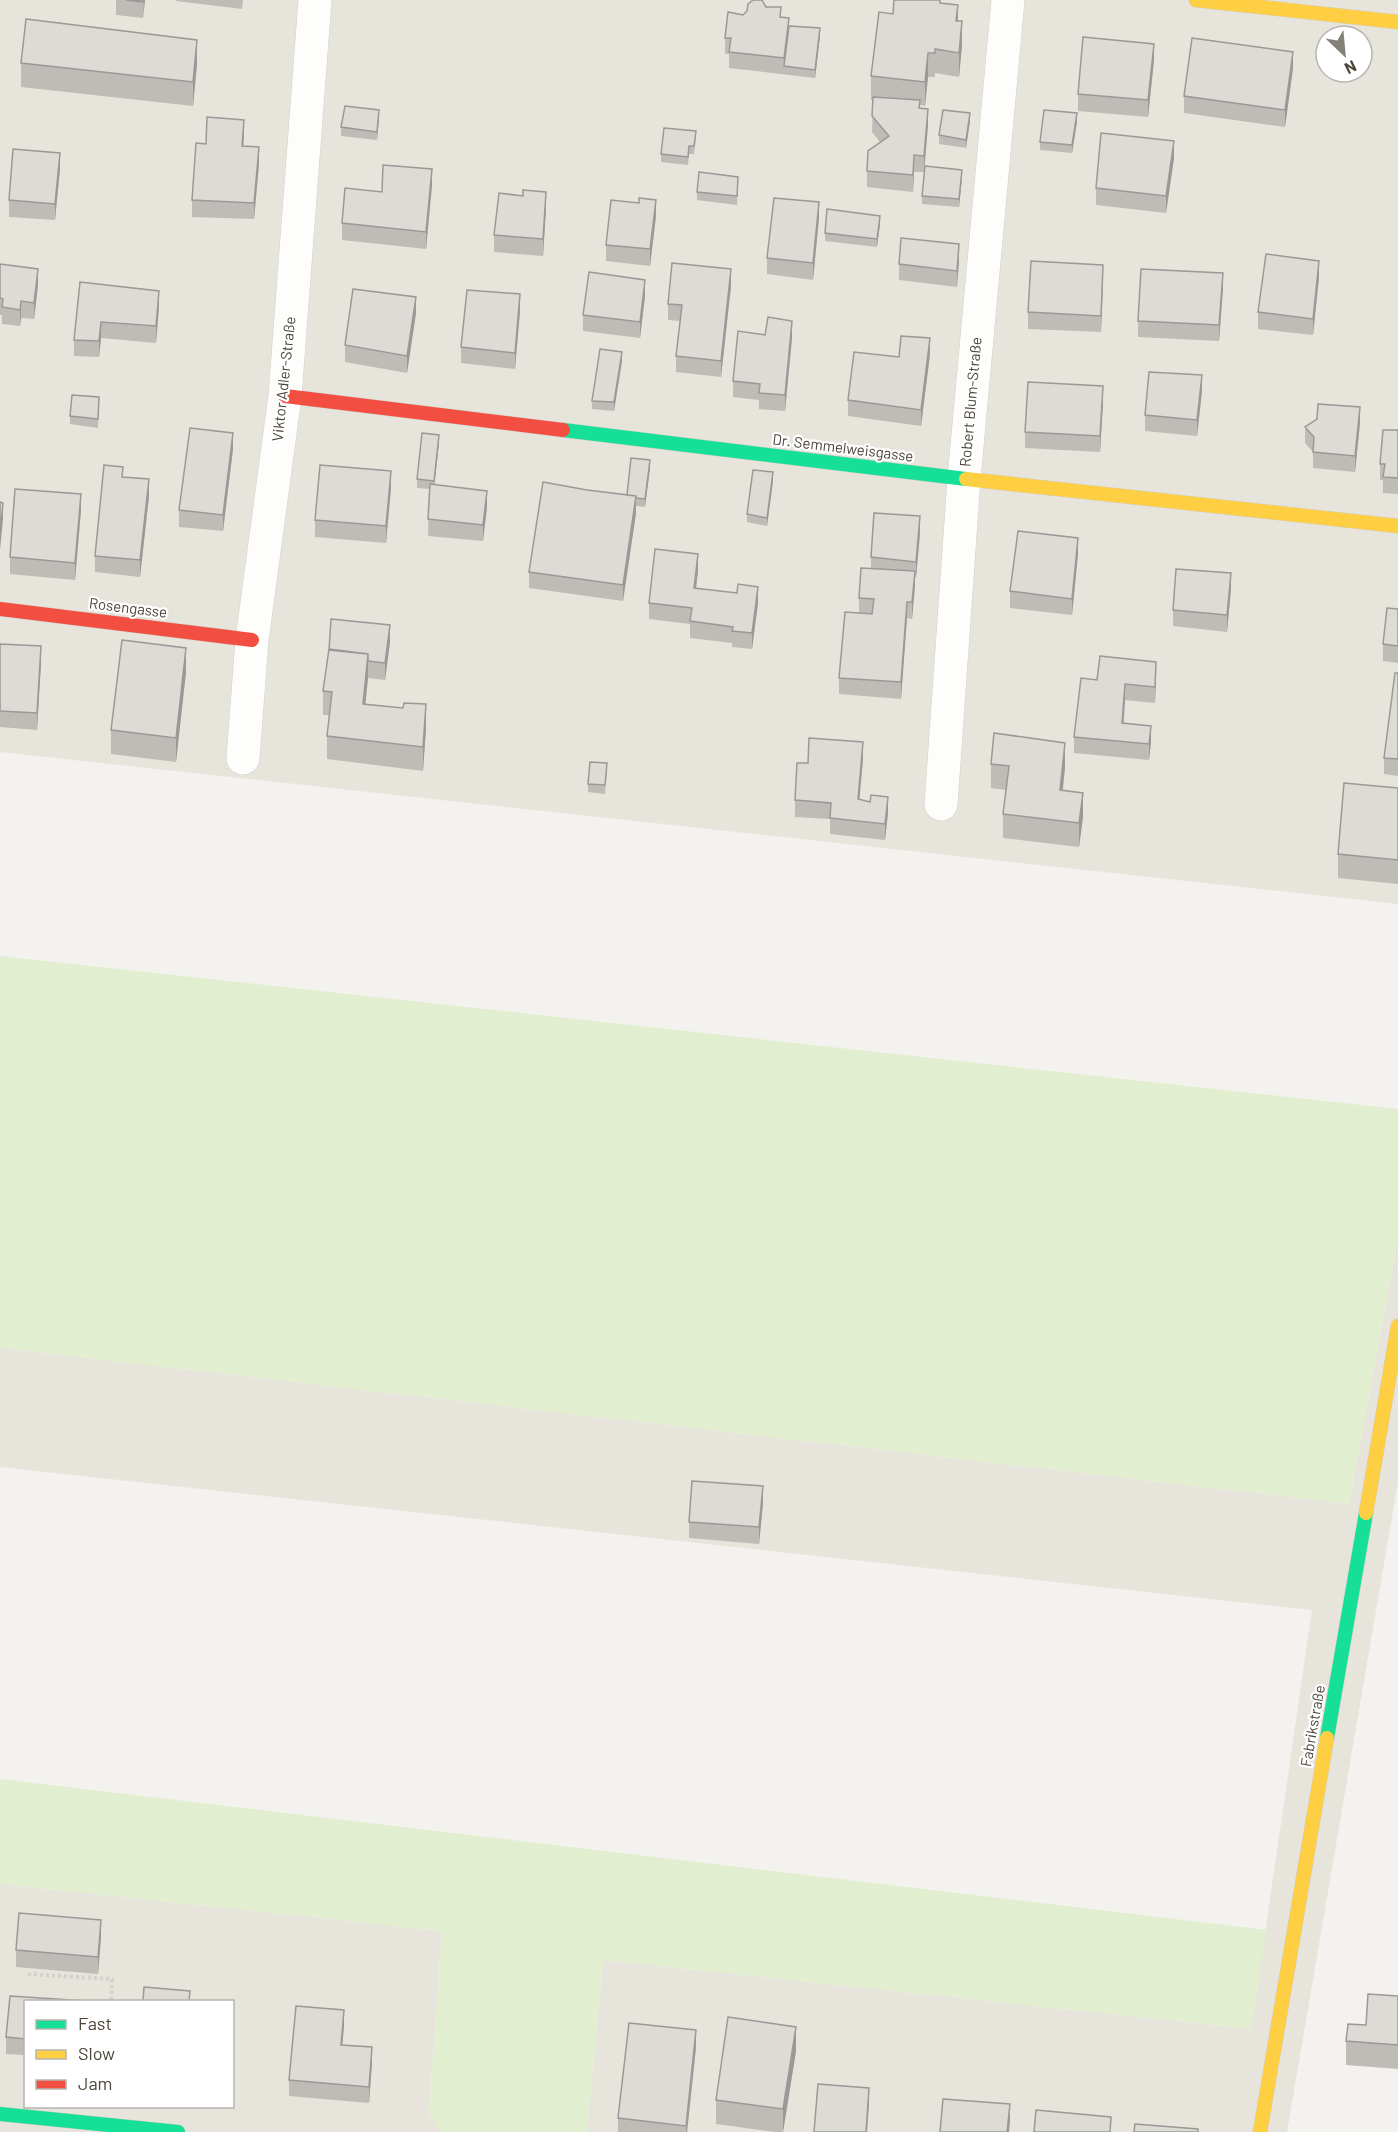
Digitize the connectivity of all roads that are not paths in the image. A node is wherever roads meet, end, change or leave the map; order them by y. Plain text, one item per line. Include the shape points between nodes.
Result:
1 (315, 0) edge
2 (1008, 0) edge
3 (1196, 0) edge
4 (1398, 22) edge
5 (285, 396) junction
6 (964, 479) junction
7 (1398, 526) edge
8 (0, 609) edge
9 (252, 640) junction
10 (243, 758) dead end
11 (941, 804) dead end
12 (1398, 1326) edge
13 (0, 2114) edge
14 (178, 2132) edge
15 (1260, 2132) edge

1 - 5 street, Viktor Adler-Straße
2 - 6 street, Robert Blum-Straße
3 - 4 street
5 - 6 street, Dr. Semmelweisgasse
5 - 9 street, Viktor Adler-Straße
6 - 7 street, Dr. Semmelweisgasse
6 - 11 street, Robert Blum-Straße
8 - 9 street, Rosengasse
9 - 10 street, Viktor Adler-Straße
12 - 15 street, Fabrikstraße
13 - 14 street

